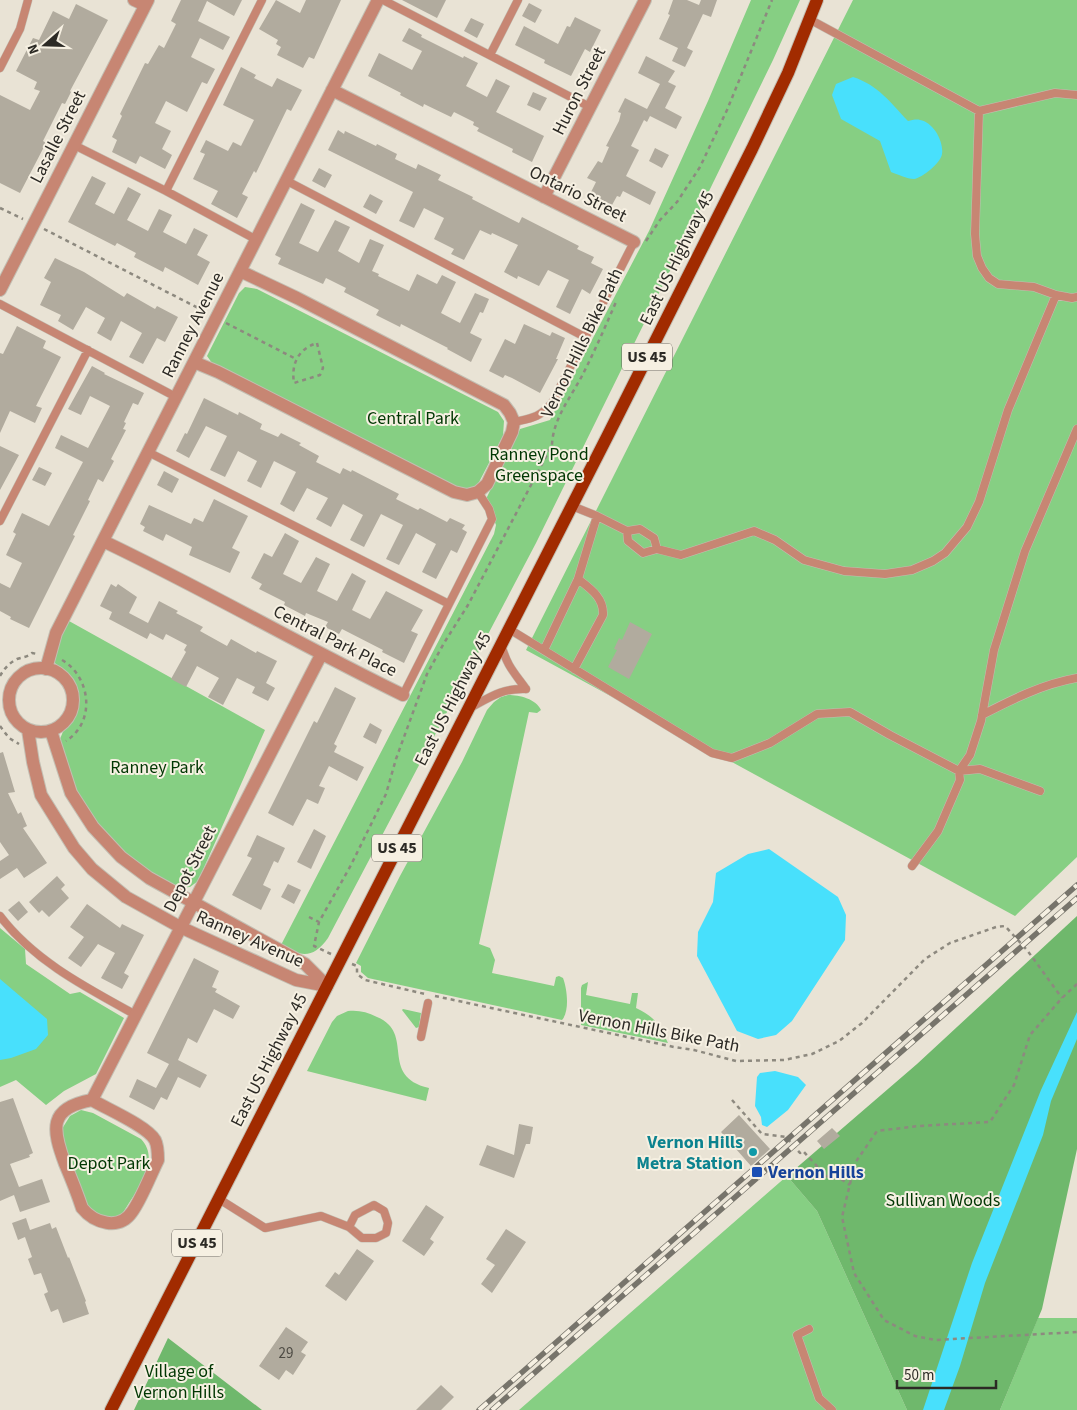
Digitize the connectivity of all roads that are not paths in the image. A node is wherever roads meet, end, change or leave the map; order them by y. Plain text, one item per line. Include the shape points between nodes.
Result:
1 (28, 0) edge
2 (262, 0) edge
3 (378, 0) edge
4 (383, 0) edge
5 (518, 0) edge
6 (645, 0) edge
7 (817, 0) edge
8 (142, 2) edge
9 (809, 19) junction
10 (490, 55) junction
11 (0, 68) edge
12 (332, 90) junction
13 (1077, 95) edge
14 (590, 107) junction
15 (979, 111) junction
16 (74, 145) junction
17 (287, 181) junction
18 (166, 191) junction
19 (544, 197) junction
20 (256, 240) junction
21 (638, 245) joint
22 (240, 271) junction
23 (0, 290) edge
24 (1056, 295) junction
25 (1077, 297) edge
26 (0, 304) edge
27 (585, 337) junction
28 (88, 350) junction
29 (194, 362) junction
30 (176, 397) junction
31 (514, 422) junction
32 (1077, 429) edge
33 (148, 452) junction
34 (478, 492) junction
35 (572, 506) junction
36 (596, 516) junction
37 (0, 521) edge
38 (627, 531) junction
39 (103, 541) junction
40 (657, 549) junction
41 (578, 579) junction
42 (449, 604) junction
43 (509, 629) junction
44 (501, 644) junction
45 (544, 650) junction
46 (321, 655) junction
47 (48, 662) junction
48 (574, 669) junction
49 (1077, 678) edge
50 (403, 695) joint
51 (4, 698) edge
52 (468, 710) junction
53 (982, 715) junction
54 (28, 730) junction
55 (50, 731) junction
56 (959, 771) junction
57 (1040, 791) dead end
58 (912, 866) dead end
59 (192, 902) junction
60 (0, 916) edge
61 (180, 927) junction
62 (327, 986) junction
63 (428, 1003) dead end
64 (136, 1015) junction
65 (421, 1037) dead end
66 (92, 1100) junction
67 (219, 1199) junction
68 (349, 1227) junction
69 (809, 1329) dead end
70 (112, 1410) edge
71 (832, 1410) edge

1 - 11 lane via 20,29
2 - 18 lane
3 - 12 street, Ranney Avenue
4 - 10 lane
5 - 10 lane
6 - 14 street, Huron Street
7 - 9 main road, East US Highway 45 / US 45
8 - 16 street, Lasalle Street
9 - 15 lane
9 - 35 main road, East US Highway 45 / US 45 via 788,74 752,148
10 - 14 lane
12 - 17 street, Ranney Avenue
12 - 19 street, Ontario Street
13 - 15 lane via 1055,93
14 - 19 street, Huron Street
15 - 24 lane via 975,234 982,268 988,278 998,284 1034,287
16 - 18 lane
16 - 23 street, Lasalle Street
17 - 20 street, Ranney Avenue
17 - 27 lane
18 - 20 lane
19 - 21 street, Ontario Street
20 - 22 street, Ranney Avenue
21 - 27 lane, Ontario Street
22 - 29 street, Ranney Avenue
22 - 31 street via 498,401 510,412
24 - 25 lane
24 - 40 lane via 1008,410 982,493 967,527 954,545 934,561 912,570 885,574 844,570 804,560 776,540 754,531 681,555
26 - 28 lane
27 - 31 lane, Ontario Street via 552,403 543,413
28 - 30 lane
28 - 37 lane
29 - 30 street, Ranney Avenue
29 - 34 street via 454,492 467,495
30 - 33 street, Ranney Avenue
31 - 34 street via 487,484
32 - 53 lane via 1025,551 994,650
33 - 39 street, Ranney Avenue
33 - 42 lane
34 - 42 lane, Central Park Place via 490,509 492,519
35 - 36 lane
35 - 43 main road, East US Highway 45 / US 45
36 - 38 lane
36 - 41 lane
38 - 40 lane via 640,529 654,538
38 - 40 lane via 628,542 643,553
39 - 46 street, Central Park Place
39 - 47 street, Ranney Avenue via 56,633
41 - 45 lane
41 - 48 lane via 599,598 603,615
42 - 50 lane, Central Park Place
43 - 44 main road, East US Highway 45 / US 45
43 - 45 lane
44 - 52 main road, East US Highway 45 / US 45
44 - 52 lane via 510,669 526,689 499,692
45 - 48 lane
46 - 50 street, Central Park Place
46 - 59 street, Depot Street
47 - 51 street via 25,672
47 - 55 street via 66,681 72,692 73,704 69,716
48 - 56 lane via 712,753 732,758 770,742 817,714 850,712
49 - 53 lane via 1052,683
51 - 54 street via 18,722
52 - 62 main road, East US Highway 45 / US 45
53 - 56 lane via 970,756
54 - 55 street
54 - 61 street, Ranney Avenue via 41,795 74,848 92,869 126,897
55 - 59 street, Ranney Avenue via 71,793 93,827 121,856 149,878
56 - 57 lane via 980,769
56 - 58 lane via 960,780 938,831
59 - 61 street, Depot Street
59 - 62 street, Ranney Avenue via 305,964
60 - 64 lane via 17,935 62,972
61 - 62 street, Ranney Avenue via 296,980
61 - 64 street, Depot Street
62 - 67 main road, East US Highway 45 / US 45
63 - 65 lane
64 - 66 street, Depot Street
66 - 66 street via 146,1130 155,1141 158,1154 132,1212 121,1221 107,1224 88,1216 82,1208 58,1145 56,1127 63,1112 75,1103
67 - 68 lane via 265,1228 321,1216
67 - 70 main road, East US Highway 45 / US 45
68 - 68 lane via 362,1238 376,1238 386,1233 388,1223 384,1211 374,1205 355,1214
69 - 71 lane via 797,1335 819,1398

